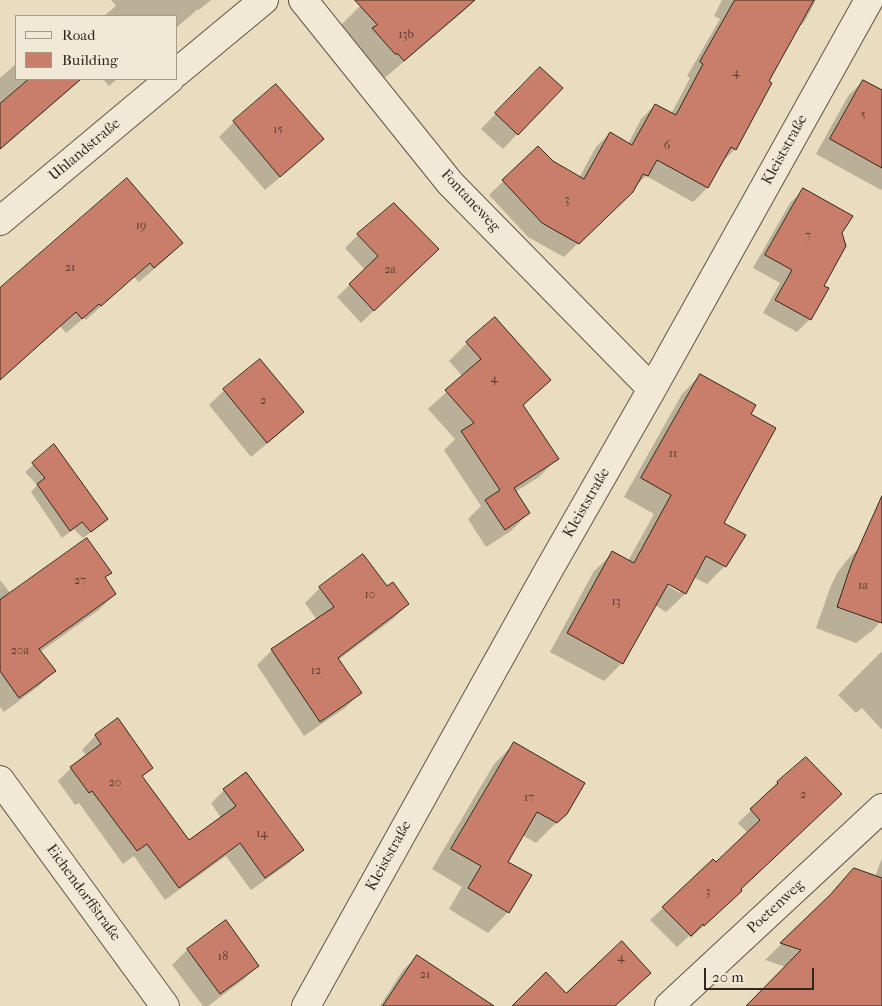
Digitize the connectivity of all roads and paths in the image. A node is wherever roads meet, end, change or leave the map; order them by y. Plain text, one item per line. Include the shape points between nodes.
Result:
1 (264, 0) edge
2 (303, 0) edge
3 (869, 0) edge
4 (178, 72) edge
5 (169, 80) edge
6 (0, 222) edge
7 (652, 389) junction
8 (0, 780) edge
9 (882, 808) edge
10 (166, 1006) edge
11 (306, 1006) edge
12 (669, 1006) edge

1 - 4 street
2 - 7 street, Fontaneweg via 450,183
3 - 7 street, Kleiststraße
5 - 6 street, Uhlandstraße
7 - 11 street, Kleiststraße
8 - 10 street, Eichendorffstraße
9 - 12 street, Poetenweg

